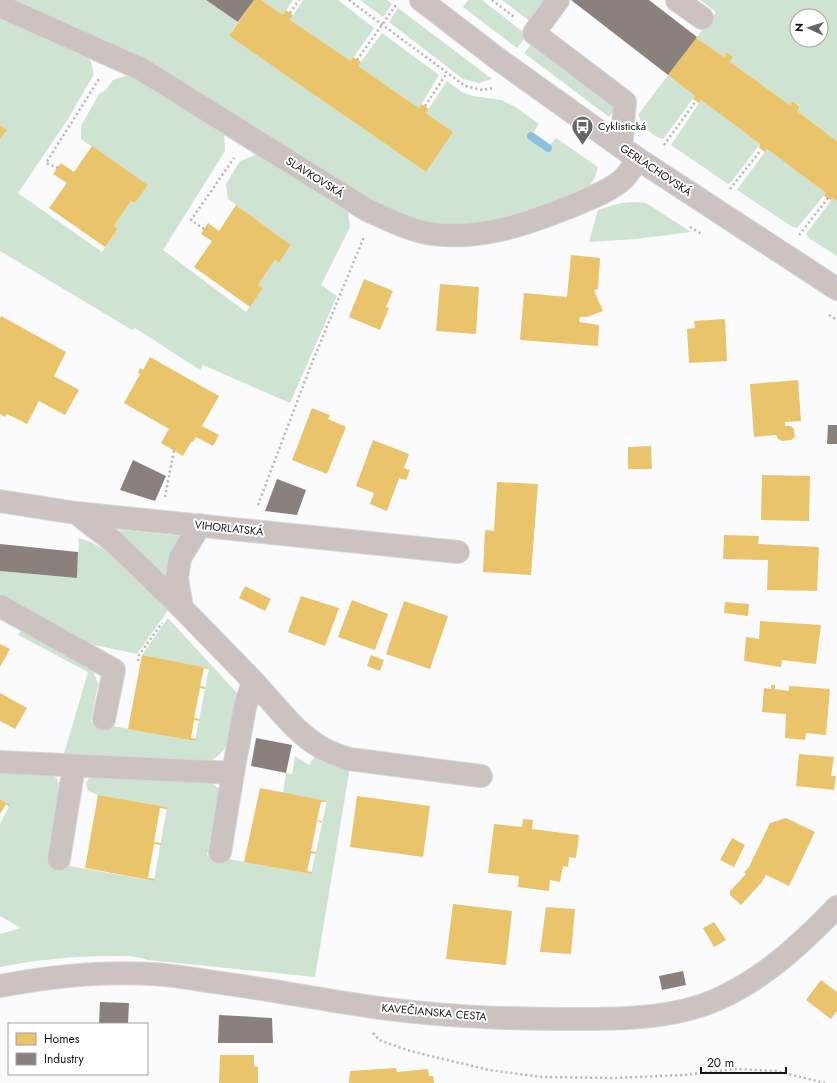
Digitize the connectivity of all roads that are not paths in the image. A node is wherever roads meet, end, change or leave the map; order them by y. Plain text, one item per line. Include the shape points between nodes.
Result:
1 (421, 0) edge
2 (558, 0) edge
3 (677, 0) edge
4 (0, 6) edge
5 (702, 18) dead end
6 (621, 146) junction
7 (638, 159) junction
8 (837, 289) edge
9 (0, 501) edge
10 (76, 513) junction
11 (200, 525) junction
12 (458, 552) dead end
13 (0, 606) edge
14 (175, 612) junction
15 (253, 681) junction
16 (104, 719) dead end
17 (0, 762) edge
18 (74, 766) junction
19 (233, 773) junction
20 (481, 776) dead end
21 (220, 852) dead end
22 (59, 859) dead end
23 (837, 907) edge
24 (0, 986) edge

1 - 6 street, GERLACHOVSKÁ via 498,59
2 - 6 street via 534,34 625,102
3 - 5 street
4 - 7 street, SLAVKOVSKÁ via 141,69 374,213 432,234 465,235 498,231 546,216 599,194 622,180
6 - 7 street, GERLACHOVSKÁ
7 - 8 street, GERLACHOVSKÁ
9 - 10 street, VIHORLATSKÁ
10 - 11 street, VIHORLATSKÁ
10 - 14 street via 114,542
11 - 12 street, VIHORLATSKÁ
11 - 14 street via 180,558
13 - 16 street via 114,670
14 - 15 street
15 - 19 street via 244,707
15 - 20 street via 305,735 335,754 349,759
17 - 18 street
18 - 19 street
18 - 22 street
19 - 21 street
23 - 24 street, KAVEČIANSKA CESTA via 774,966 748,984 714,1001 647,1017 519,1019 441,1014 354,1004 155,974 92,973

